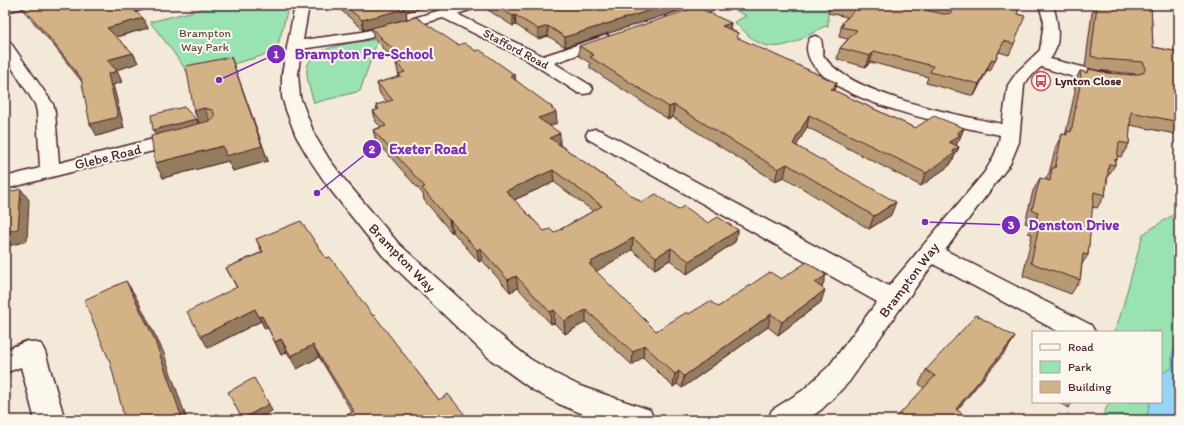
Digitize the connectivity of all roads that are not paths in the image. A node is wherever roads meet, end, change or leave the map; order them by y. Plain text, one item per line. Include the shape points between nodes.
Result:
1 (19, 5) edge
2 (302, 5) edge
3 (471, 5) edge
4 (1046, 5) edge
5 (711, 6) edge
6 (5, 8) edge
7 (446, 14) junction
8 (726, 16) dead end
9 (662, 22) edge
10 (617, 37) edge
11 (815, 41) dead end
12 (5, 45) edge
13 (295, 45) junction
14 (1038, 61) junction
15 (542, 62) junction
16 (1116, 82) edge
17 (584, 89) dead end
18 (1010, 131) junction
19 (198, 134) edge
20 (597, 142) dead end
21 (50, 172) junction
22 (5, 183) edge
23 (930, 252) junction
24 (893, 299) junction
25 (1080, 331) edge
26 (5, 362) edge
27 (588, 413) edge
28 (50, 420) edge
29 (639, 420) edge
30 (783, 420) edge

1 - 6 street
2 - 13 street, Brampton Way
3 - 7 street
4 - 14 street, Brampton Way via 1051,16 1050,39 1046,53
5 - 8 street
5 - 9 street
7 - 13 street via 380,33
7 - 15 street, Stafford Road
10 - 15 street
11 - 18 street via 817,58 824,67 861,90 921,111
12 - 21 street via 44,104
13 - 27 street, Brampton Way via 290,69 291,98 303,131 329,173 379,236 409,268 505,356
14 - 16 street
14 - 18 street, Brampton Way via 1016,85
15 - 17 street, Stafford Road
18 - 23 street, Brampton Way via 1000,164
19 - 21 street, Glebe Road
20 - 24 street
21 - 22 street, Glebe Road
23 - 24 street, Brampton Way
23 - 25 street
24 - 30 street, Brampton Way via 839,374 812,400
26 - 28 street via 31,352
27 - 29 street, Brampton Way

